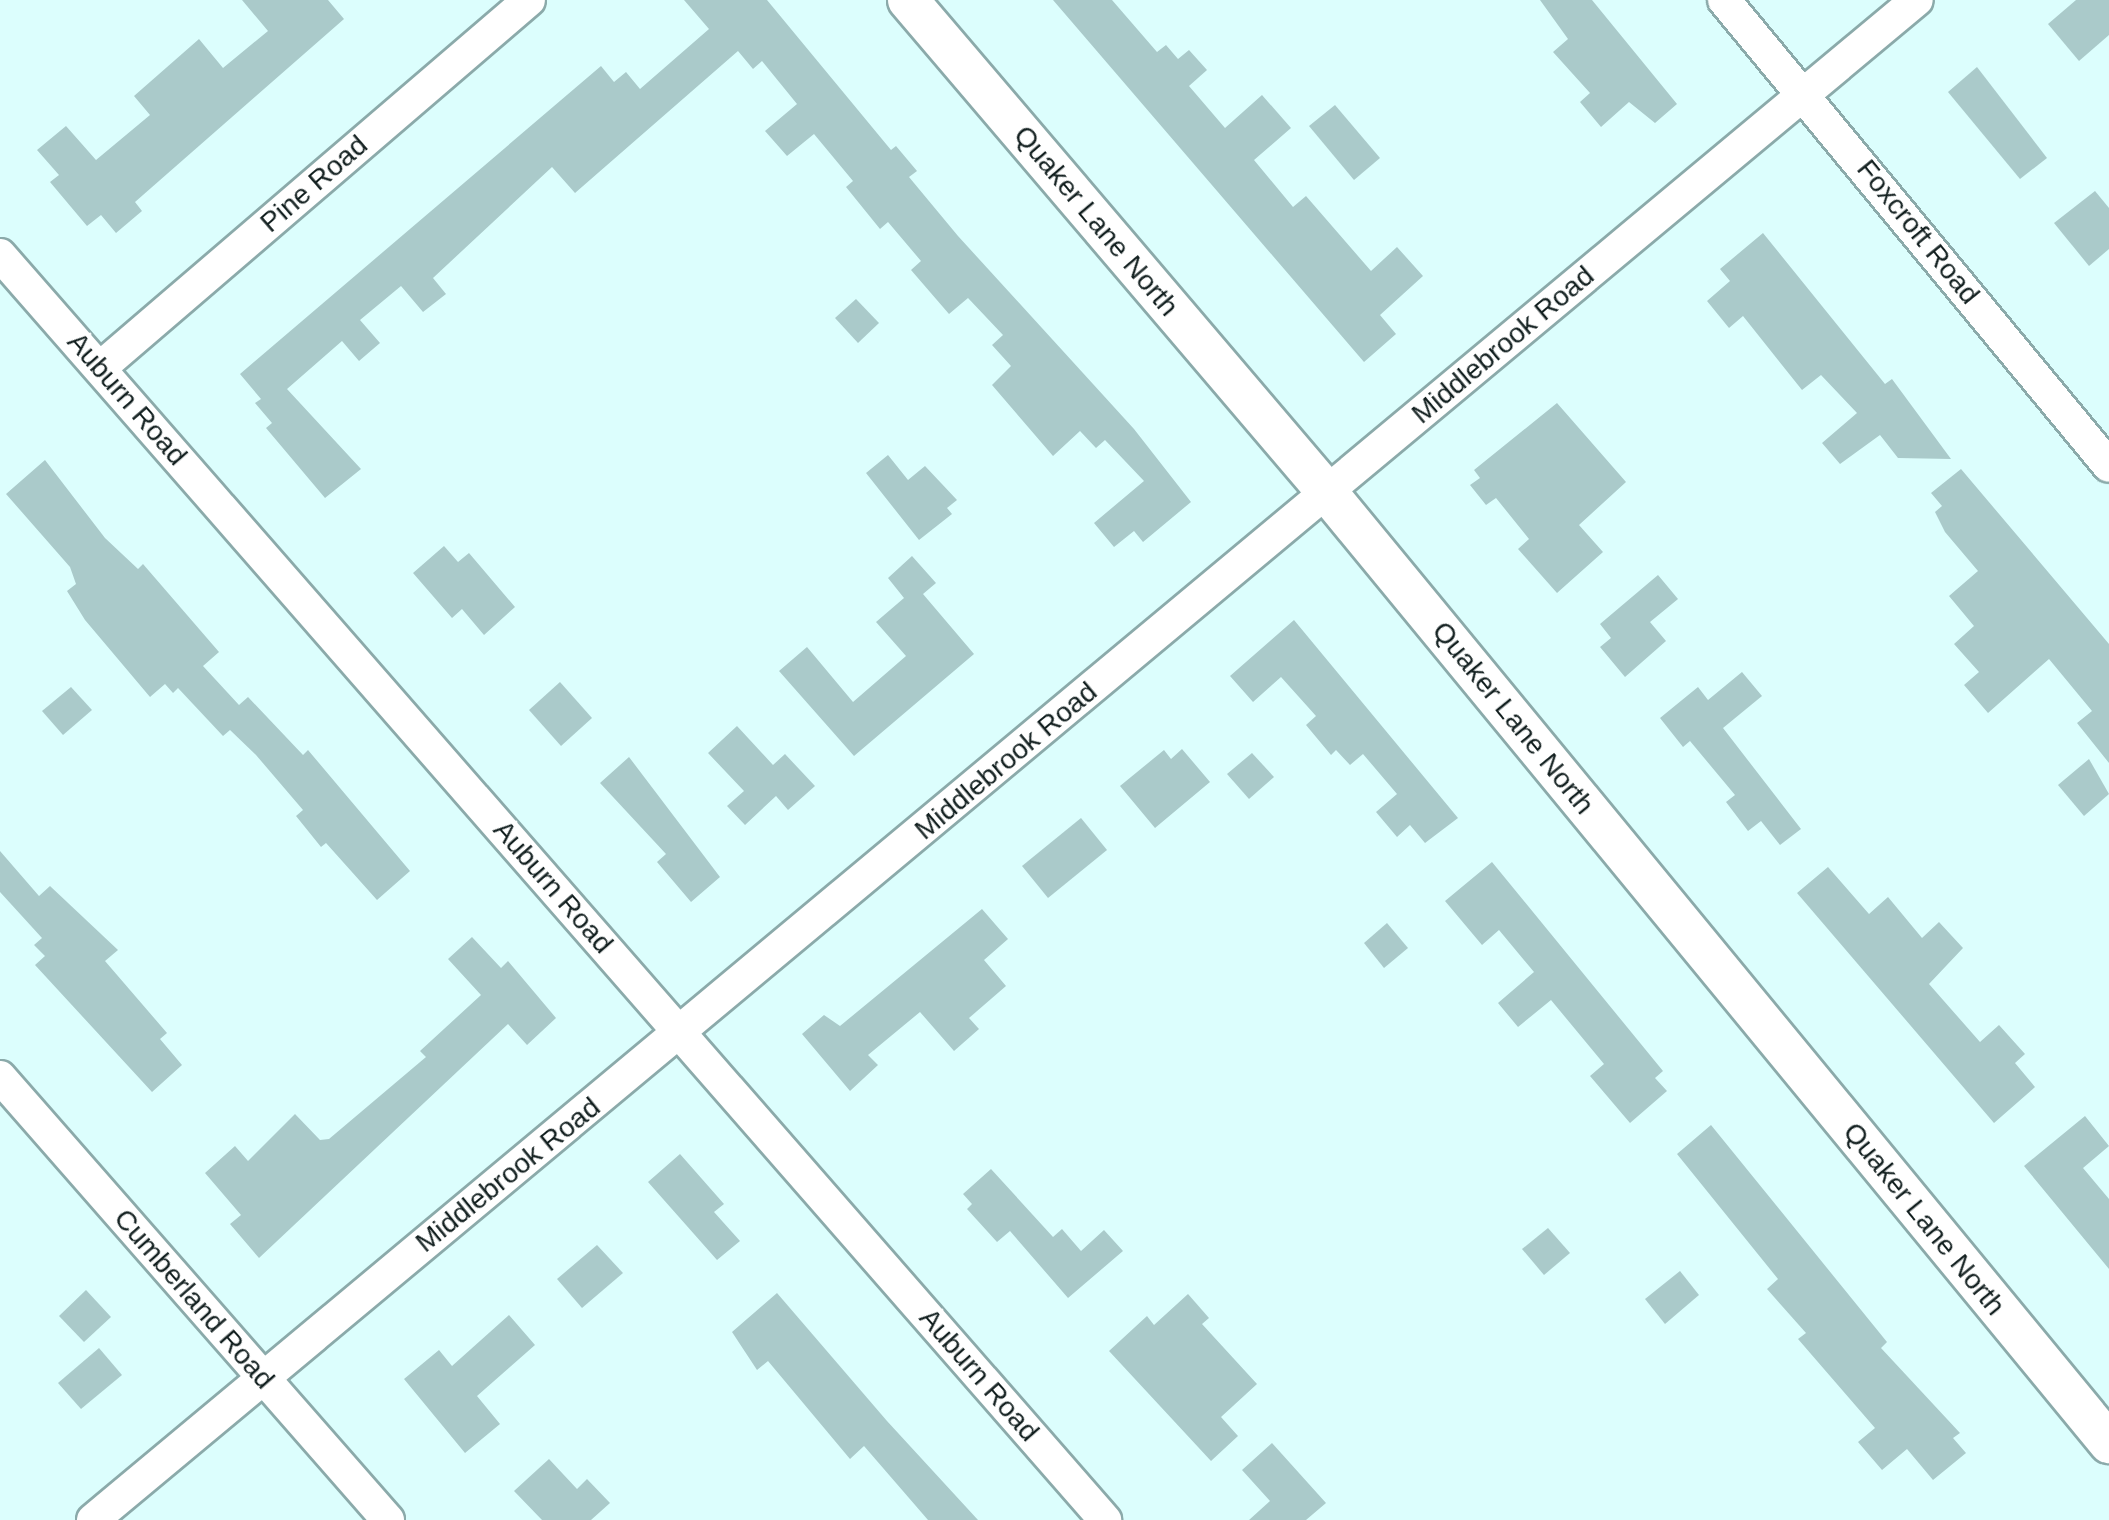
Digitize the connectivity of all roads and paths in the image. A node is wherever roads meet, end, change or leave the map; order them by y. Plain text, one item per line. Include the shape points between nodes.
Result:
1 (529, 0) edge
2 (908, 0) edge
3 (1724, 0) edge
4 (1917, 0) edge
5 (1805, 93) junction
6 (0, 255) edge
7 (100, 368) junction
8 (2109, 466) edge
9 (1326, 491) junction
10 (680, 1033) junction
11 (0, 1077) edge
12 (262, 1377) junction
13 (2109, 1443) edge
14 (93, 1520) edge
15 (388, 1520) edge
16 (1105, 1520) edge

1 - 7 street, Pine Road
2 - 9 street, Quaker Lane North
3 - 5 street, Foxcroft Road
4 - 5 street, Middlebrook Road
5 - 8 street, Foxcroft Road
5 - 9 street, Middlebrook Road
6 - 7 street, Auburn Road
7 - 10 street, Auburn Road
9 - 10 street, Middlebrook Road
9 - 13 street, Quaker Lane North
10 - 12 street, Middlebrook Road
10 - 16 street, Auburn Road
11 - 12 street, Cumberland Road
12 - 14 street, Middlebrook Road
12 - 15 street, Cumberland Road

